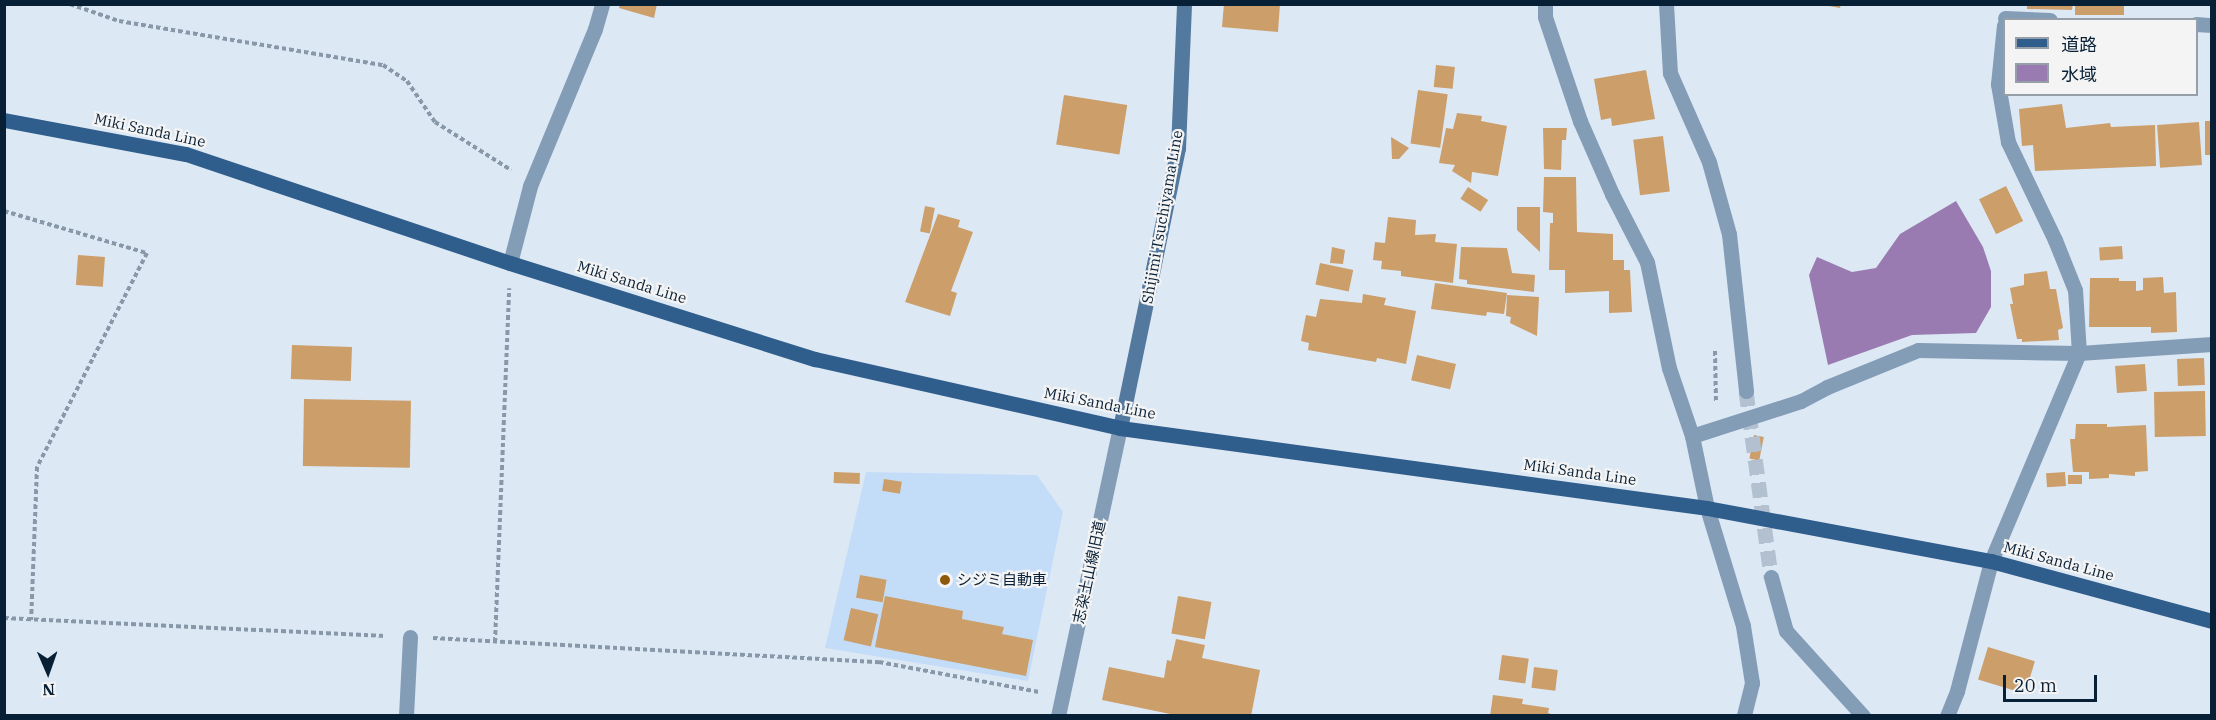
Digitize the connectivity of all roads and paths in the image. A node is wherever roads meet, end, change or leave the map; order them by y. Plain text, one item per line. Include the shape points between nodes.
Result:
1 (70, 4) edge
2 (602, 4) edge
3 (1184, 4) edge
4 (1545, 4) edge
5 (1666, 4) edge
6 (2005, 17) edge
7 (2020, 18) edge
8 (2003, 36) edge
9 (4, 120) edge
10 (530, 186) junction
11 (4, 211) edge
12 (510, 263) junction
13 (2211, 344) edge
14 (2079, 353) junction
15 (1746, 391) tunnel mouth
16 (1120, 428) junction
17 (1692, 436) junction
18 (1707, 508) junction
19 (1991, 561) junction
20 (1771, 577) tunnel mouth
21 (4, 618) edge
22 (31, 620) junction
23 (2211, 621) edge
24 (410, 637) junction
25 (495, 642) junction
26 (1061, 695) junction
27 (406, 716) edge
28 (1058, 716) edge
29 (1744, 716) edge
30 (1863, 716) edge
31 (1947, 716) edge

1 - 10 path via 119,21 383,65 407,81 435,122 501,161
2 - 10 street
3 - 16 main road, Shijimi Tsuchiyama Line via 1178,148
4 - 17 street via 1545,17 1580,121 1647,262 1669,368
5 - 15 street via 1670,73 1709,162 1729,234
6 - 7 street
8 - 14 street via 1998,84 2008,142 2075,290
9 - 12 main road, Miki Sanda Line via 186,154
10 - 12 street
11 - 22 path via 147,253 37,467
12 - 16 main road, Miki Sanda Line via 815,359
12 - 25 path
13 - 14 street
14 - 17 street via 1918,350 1801,401
14 - 19 street
16 - 18 main road, Miki Sanda Line
16 - 26 street, 志染土山線旧道
17 - 18 street
18 - 19 main road, Miki Sanda Line
18 - 29 street via 1743,626 1752,683
19 - 23 main road, Miki Sanda Line
19 - 31 street
20 - 30 street via 1786,631
21 - 22 path
22 - 24 path
24 - 25 path
24 - 27 street
25 - 26 path via 879,662
26 - 28 street, 志染土山線旧道

